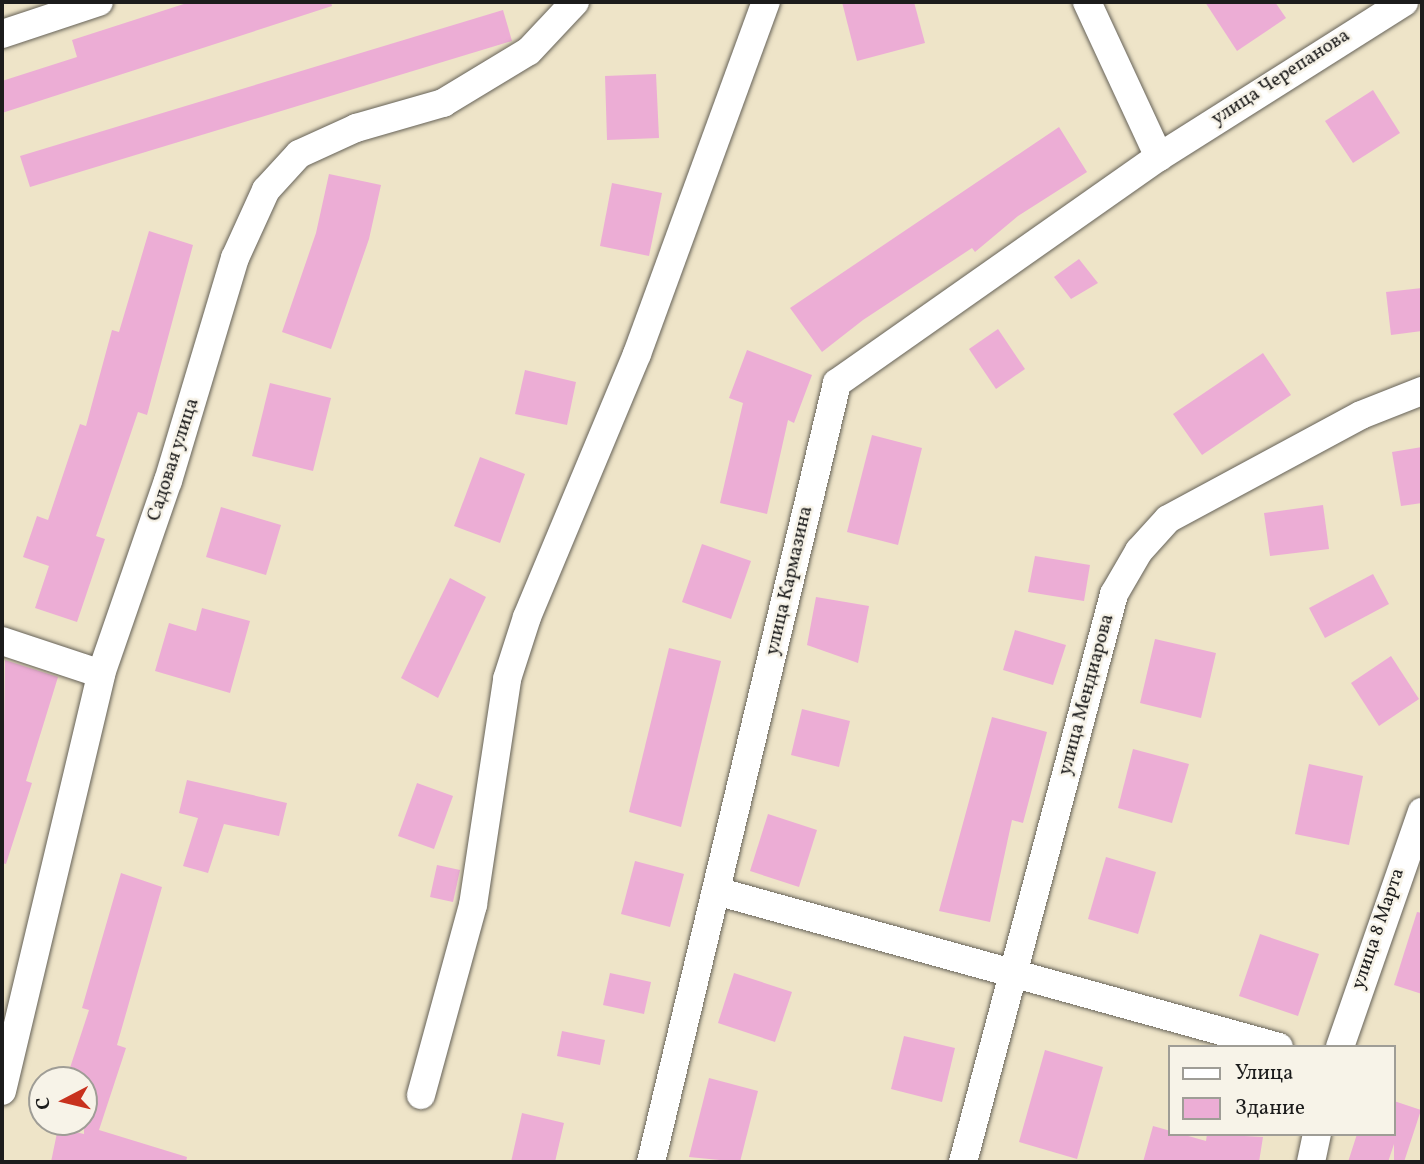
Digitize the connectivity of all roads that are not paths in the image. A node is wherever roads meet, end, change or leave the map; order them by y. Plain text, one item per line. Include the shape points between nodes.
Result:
1 (99, 2) edge
2 (575, 2) edge
3 (766, 2) edge
4 (1087, 2) edge
5 (1404, 2) edge
6 (2, 34) edge
7 (1159, 157) junction
8 (1422, 391) edge
9 (2, 641) edge
10 (101, 674) junction
11 (1422, 812) edge
12 (716, 891) junction
13 (1013, 973) junction
14 (1272, 1045) edge
15 (1341, 1045) edge
16 (2, 1091) edge
17 (421, 1095) dead end
18 (1317, 1136) edge
19 (651, 1162) edge
20 (963, 1162) edge
21 (1311, 1162) edge

1 - 6 street
2 - 10 street, Садовая улица via 529,51 443,103 356,128 299,154 266,190 235,258 168,481
3 - 17 street via 637,354 527,617 507,679 473,905
4 - 7 street
5 - 7 street, улица Черепанова
7 - 12 street, улица Кармазина via 837,383
8 - 13 street, улица Мендиарова via 1361,415 1168,519 1139,551 1114,593
9 - 10 street
10 - 16 street, Садовая улица
11 - 15 street, улица 8 Марта
12 - 13 street
12 - 19 street, улица Кармазина
13 - 14 street
13 - 20 street, улица Мендиарова
18 - 21 street

